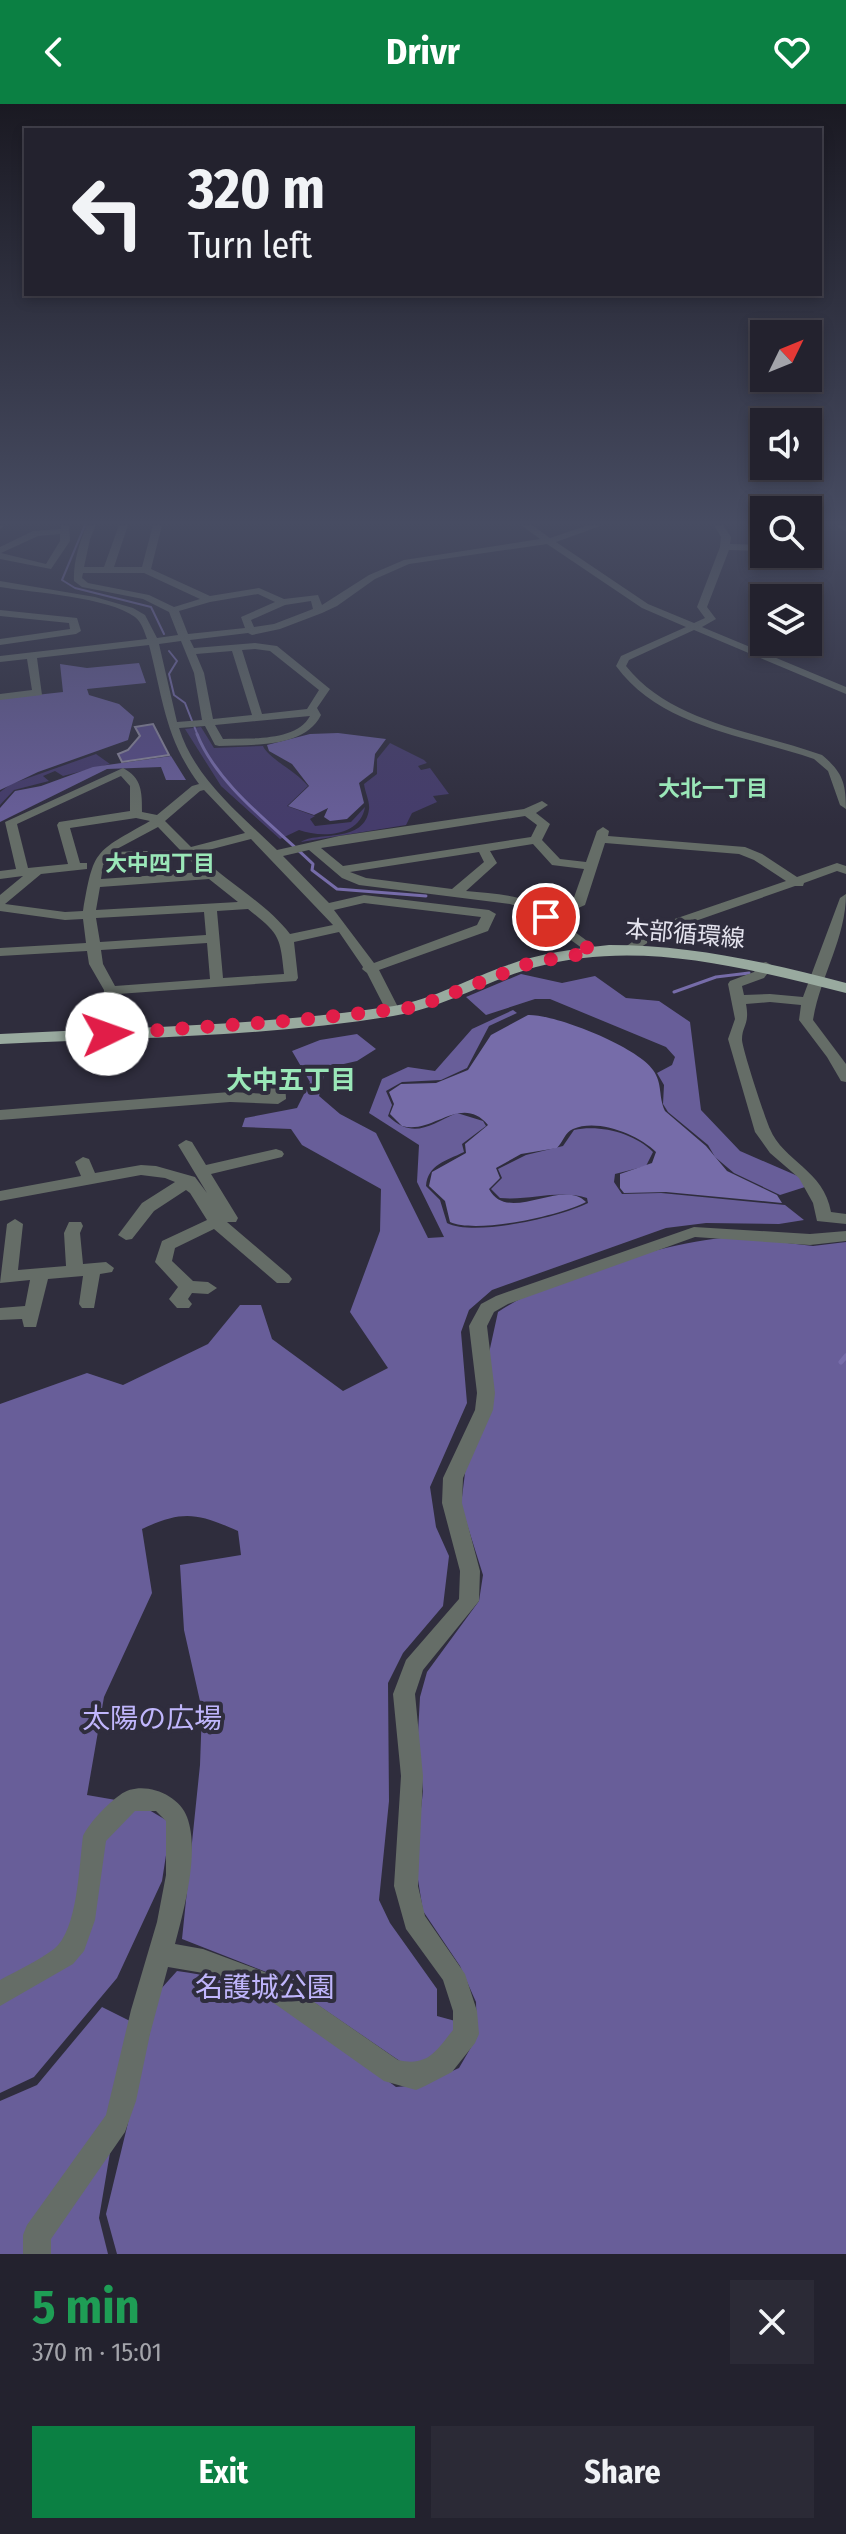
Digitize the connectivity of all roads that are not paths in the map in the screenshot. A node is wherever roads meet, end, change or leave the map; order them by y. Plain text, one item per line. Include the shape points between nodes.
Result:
1 (74, 625) edge
2 (147, 625) edge
3 (180, 625) edge
4 (248, 625) edge
5 (273, 625) edge
6 (690, 625) edge
7 (700, 625) edge
8 (696, 628) junction
9 (252, 632) junction
10 (186, 639) junction
11 (3, 642) edge
12 (152, 643) junction
13 (236, 647) junction
14 (191, 651) junction
15 (31, 654) junction
16 (15, 656) junction
17 (0, 659) edge
18 (846, 691) edge
19 (0, 697) edge
20 (314, 712) junction
21 (258, 717) junction
22 (198, 723) junction
23 (171, 726) junction
24 (207, 786) junction
25 (542, 805) dead end
26 (846, 805) edge
27 (527, 812) junction
28 (136, 814) junction
29 (157, 819) junction
30 (420, 828) junction
31 (254, 834) junction
32 (536, 840) junction
33 (309, 846) junction
34 (483, 849) junction
35 (187, 851) junction
36 (279, 853) junction
37 (438, 854) junction
38 (101, 860) junction
39 (75, 866) junction
40 (592, 866) junction
41 (39, 869) junction
42 (340, 870) junction
43 (846, 870) edge
44 (23, 872) junction
45 (0, 875) edge
46 (212, 875) junction
47 (798, 883) junction
48 (92, 884) junction
49 (455, 893) junction
50 (846, 898) edge
51 (0, 904) edge
52 (251, 905) junction
53 (210, 908) junction
54 (326, 908) junction
55 (89, 915) junction
56 (546, 917) junction
57 (340, 928) junction
58 (213, 939) junction
59 (287, 939) junction
60 (92, 948) junction
61 (629, 951) junction
62 (0, 952) edge
63 (593, 952) junction
64 (766, 966) junction
65 (369, 969) junction
66 (818, 980) junction
67 (217, 983) junction
68 (846, 988) edge
69 (111, 990) junction
70 (738, 1000) junction
71 (809, 1002) junction
72 (393, 1011) junction
73 (107, 1034) junction
74 (0, 1039) edge
75 (846, 1078) edge
76 (278, 1082) dead end
77 (0, 1115) edge
78 (186, 1145) dead end
79 (276, 1154) dead end
80 (83, 1162) dead end
81 (203, 1171) junction
82 (90, 1180) junction
83 (189, 1181) junction
84 (215, 1194) junction
85 (0, 1196) edge
86 (846, 1219) edge
87 (223, 1220) junction
88 (15, 1224) dead end
89 (75, 1226) dead end
90 (126, 1235) dead end
91 (846, 1236) edge
92 (91, 1270) junction
93 (40, 1274) junction
94 (5, 1276) edge
95 (283, 1279) dead end
96 (208, 1288) dead end
97 (88, 1304) dead end
98 (0, 1314) edge
99 (163, 1954) junction
100 (0, 1994) edge
101 (37, 2254) edge

1 - 11 street via 76,631
2 - 12 street
3 - 10 street
4 - 9 street
5 - 9 street
6 - 8 street
7 - 8 street
8 - 18 street
8 - 26 street via 625,658 620,663 625,675 641,690 694,717 818,757 833,770
9 - 10 street
10 - 12 street
10 - 14 street
11 - 16 street
12 - 15 street
12 - 23 street
13 - 14 street
13 - 20 street via 264,646 281,653 325,689 311,708
13 - 21 street
14 - 22 street via 199,673
15 - 16 street
15 - 19 street via 38,693
16 - 17 street
20 - 21 street
20 - 22 street via 310,728 250,741 219,743
21 - 22 street
22 - 23 street
23 - 24 street
24 - 29 street via 196,788
24 - 31 street
25 - 27 street
27 - 30 street
27 - 32 street via 544,824
28 - 29 street
28 - 39 street via 63,825
28 - 44 street via 136,786 123,771 11,822
29 - 35 street
29 - 38 street via 124,838
30 - 33 street
30 - 37 street
31 - 35 street
31 - 36 street
32 - 34 street
32 - 40 street via 556,862
33 - 36 street
33 - 42 street
34 - 37 street
34 - 49 street via 491,863
35 - 38 street
35 - 46 street
36 - 54 street
37 - 42 street
38 - 39 street
38 - 48 street
39 - 41 street
40 - 47 street via 603,834 741,850
40 - 56 street via 578,905
41 - 44 street
41 - 51 street
42 - 49 street via 364,882
43 - 47 street via 837,867
44 - 45 street
46 - 48 street
46 - 52 street
47 - 61 street via 659,929
48 - 55 street
49 - 56 street via 511,900
50 - 66 street
51 - 55 street
52 - 53 street
52 - 59 street
53 - 55 street
53 - 58 street
54 - 57 street
54 - 65 street via 364,899 489,914 483,928
55 - 60 street
56 - 63 street
57 - 59 street
57 - 65 street
58 - 60 street
58 - 67 street
59 - 67 street via 291,978
60 - 62 street
60 - 69 street
61 - 63 main road, 本部循環線
61 - 64 main road, 本部循環線
63 - 72 main road, 本部循環線 via 530,963 431,1003
64 - 66 main road, 本部循環線
64 - 70 street via 759,975 735,984
65 - 72 street
66 - 68 main road, 本部循環線
66 - 71 street
67 - 69 street
69 - 73 street
70 - 71 street
70 - 86 street via 742,1019 735,1039 763,1132 805,1175 823,1217
71 - 75 street via 806,1020
72 - 73 main road, 本部循環線
73 - 74 main road, 本部循環線
76 - 77 street via 278,1099 230,1097
78 - 81 street
79 - 81 street
80 - 82 street
81 - 84 street
82 - 83 street via 141,1170
82 - 85 street
83 - 84 street
83 - 90 street via 148,1207
84 - 87 street
87 - 95 street
87 - 96 street via 168,1245 163,1262 185,1296
88 - 94 street
89 - 92 street via 72,1233
91 - 99 street via 694,1232 502,1300 487,1308 478,1326 484,1410 453,1478 452,1503 470,1571 469,1601 414,1666 404,1694 412,1776 406,1886 414,1921 453,1974 465,2011 466,2034 443,2063 416,2077 393,2072 269,1985 203,1961
92 - 93 street
92 - 97 street
93 - 94 street
93 - 98 street via 31,1318
99 - 100 street via 178,1885 176,1815 150,1799 129,1801 95,1836 75,1943 64,1956
99 - 101 street via 137,2032 125,2103 37,2235

